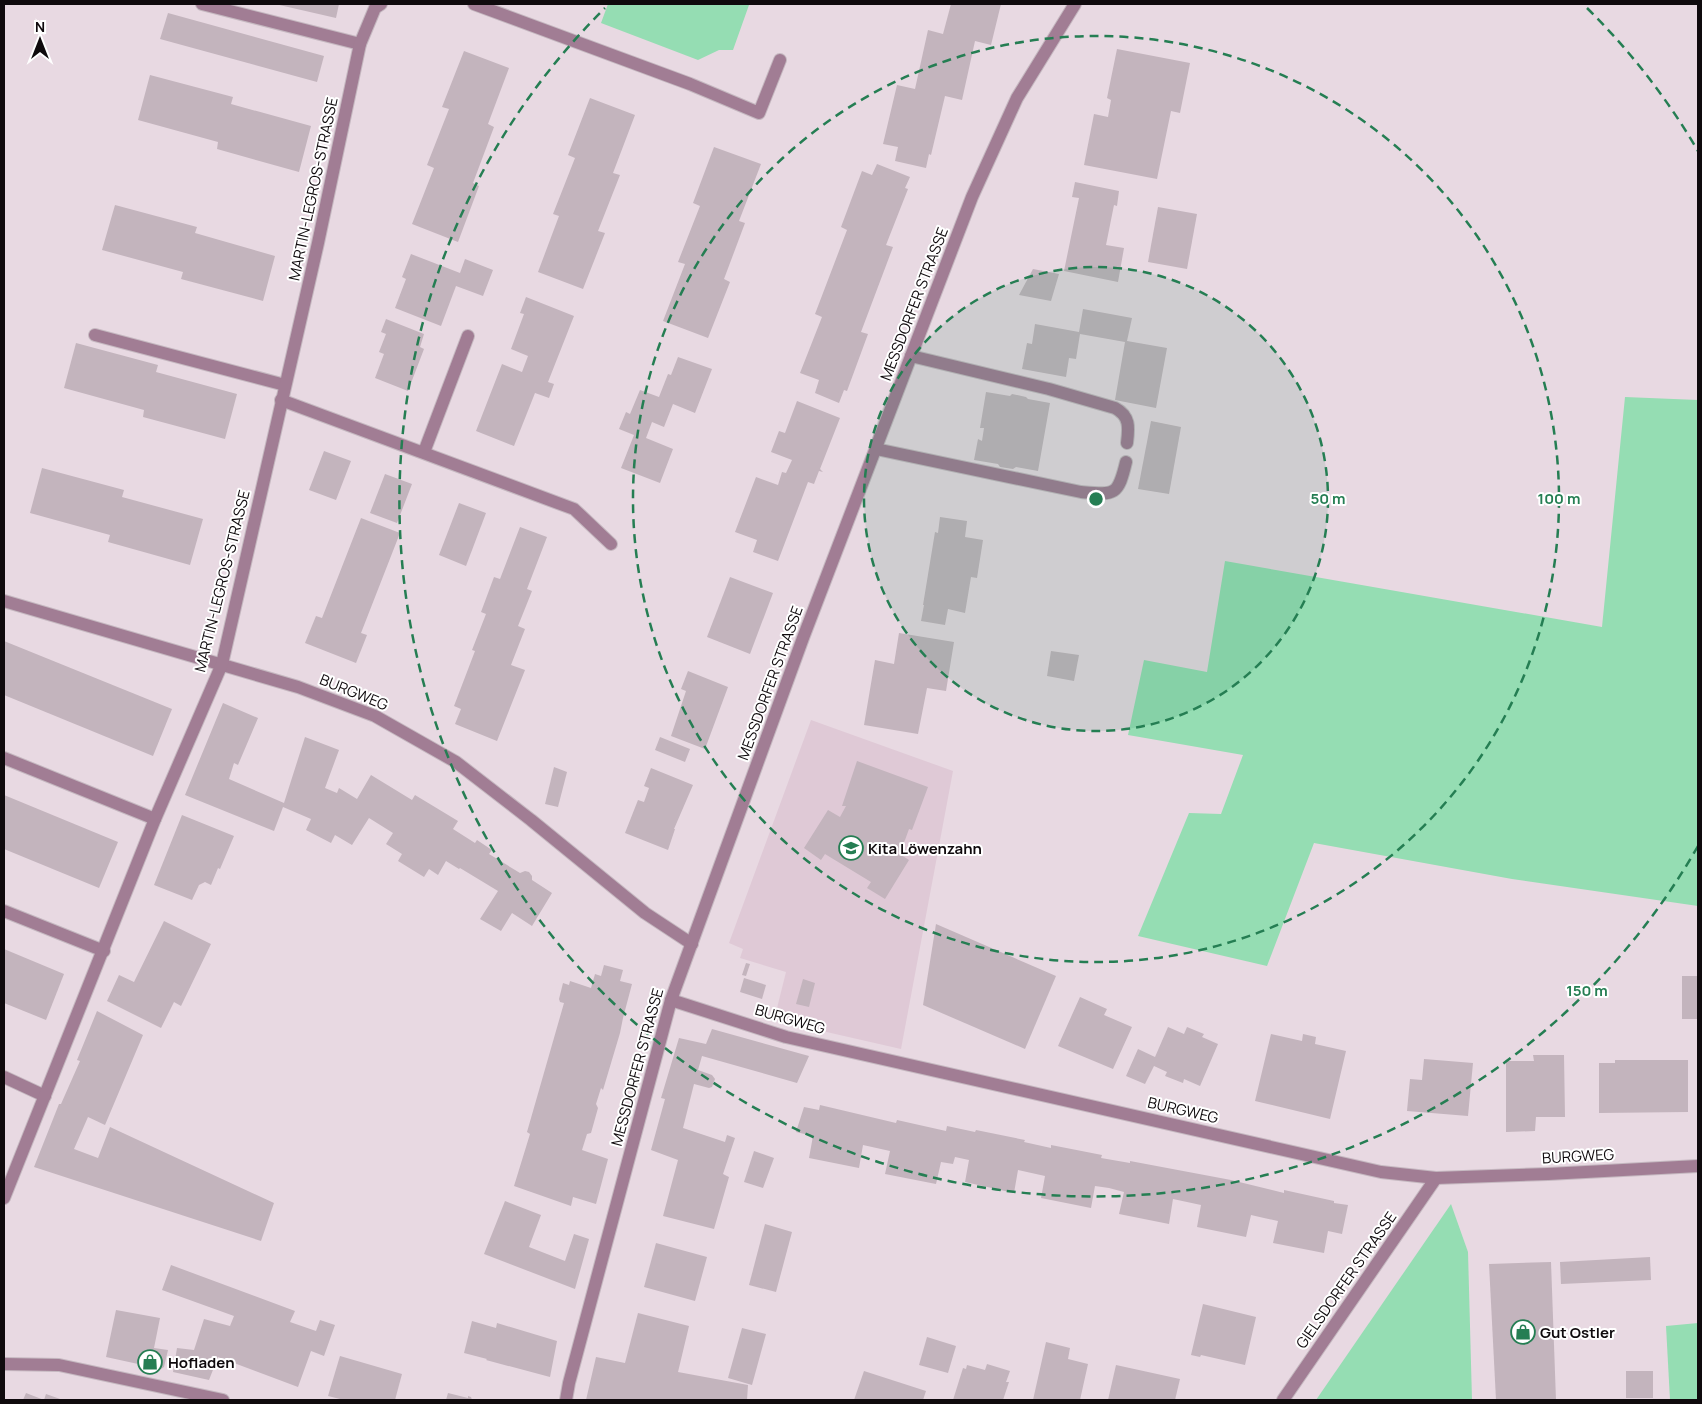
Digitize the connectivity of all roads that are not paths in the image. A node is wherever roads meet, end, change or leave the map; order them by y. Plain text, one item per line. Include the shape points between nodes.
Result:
1 (202, 4) edge
2 (381, 4) edge
3 (474, 4) edge
4 (1075, 4) edge
5 (360, 44) junction
6 (780, 60) dead end
7 (95, 335) dead end
8 (468, 336) dead end
9 (911, 356) junction
10 (285, 385) junction
11 (281, 400) junction
12 (1127, 443) dead end
13 (876, 449) junction
14 (424, 452) junction
15 (1126, 462) dead end
16 (611, 544) dead end
17 (7, 602) edge
18 (222, 664) junction
19 (4, 758) edge
20 (155, 819) junction
21 (4, 911) edge
22 (692, 944) junction
23 (104, 951) junction
24 (671, 1000) junction
25 (4, 1077) edge
26 (45, 1096) junction
27 (1698, 1166) edge
28 (1436, 1178) junction
29 (4, 1198) edge
30 (4, 1364) edge
31 (222, 1400) edge
32 (566, 1400) edge
33 (1283, 1400) edge

1 - 5 street
2 - 5 street, MARTIN-LEGROS-STRASSE via 375,8
3 - 6 street via 759,113
4 - 9 street, MESSDORFER STRASSE via 1017,98 972,197
5 - 10 street, MARTIN-LEGROS-STRASSE
7 - 10 street
8 - 14 street
9 - 12 street via 1115,408 1122,411 1129,424
9 - 13 street, MESSDORFER STRASSE
10 - 11 street, MARTIN-LEGROS-STRASSE
11 - 14 street
11 - 18 street, MARTIN-LEGROS-STRASSE
13 - 15 street via 1101,494 1122,483
13 - 22 street, MESSDORFER STRASSE via 803,638
14 - 16 street via 574,509
17 - 18 street, BURGWEG
18 - 20 street, MARTIN-LEGROS-STRASSE
18 - 22 street, BURGWEG via 298,687 375,716 456,762 646,913
19 - 20 street
20 - 23 street, MARTIN-LEGROS-STRASSE
21 - 23 street
22 - 24 street, MESSDORFER STRASSE
23 - 26 street, MARTIN-LEGROS-STRASSE
24 - 28 street, BURGWEG via 786,1037 1381,1172
24 - 32 street, MESSDORFER STRASSE
25 - 26 street
26 - 29 street, MARTIN-LEGROS-STRASSE
27 - 28 street, BURGWEG
28 - 33 street, GIELSDORFER STRASSE
30 - 31 street via 59,1365

